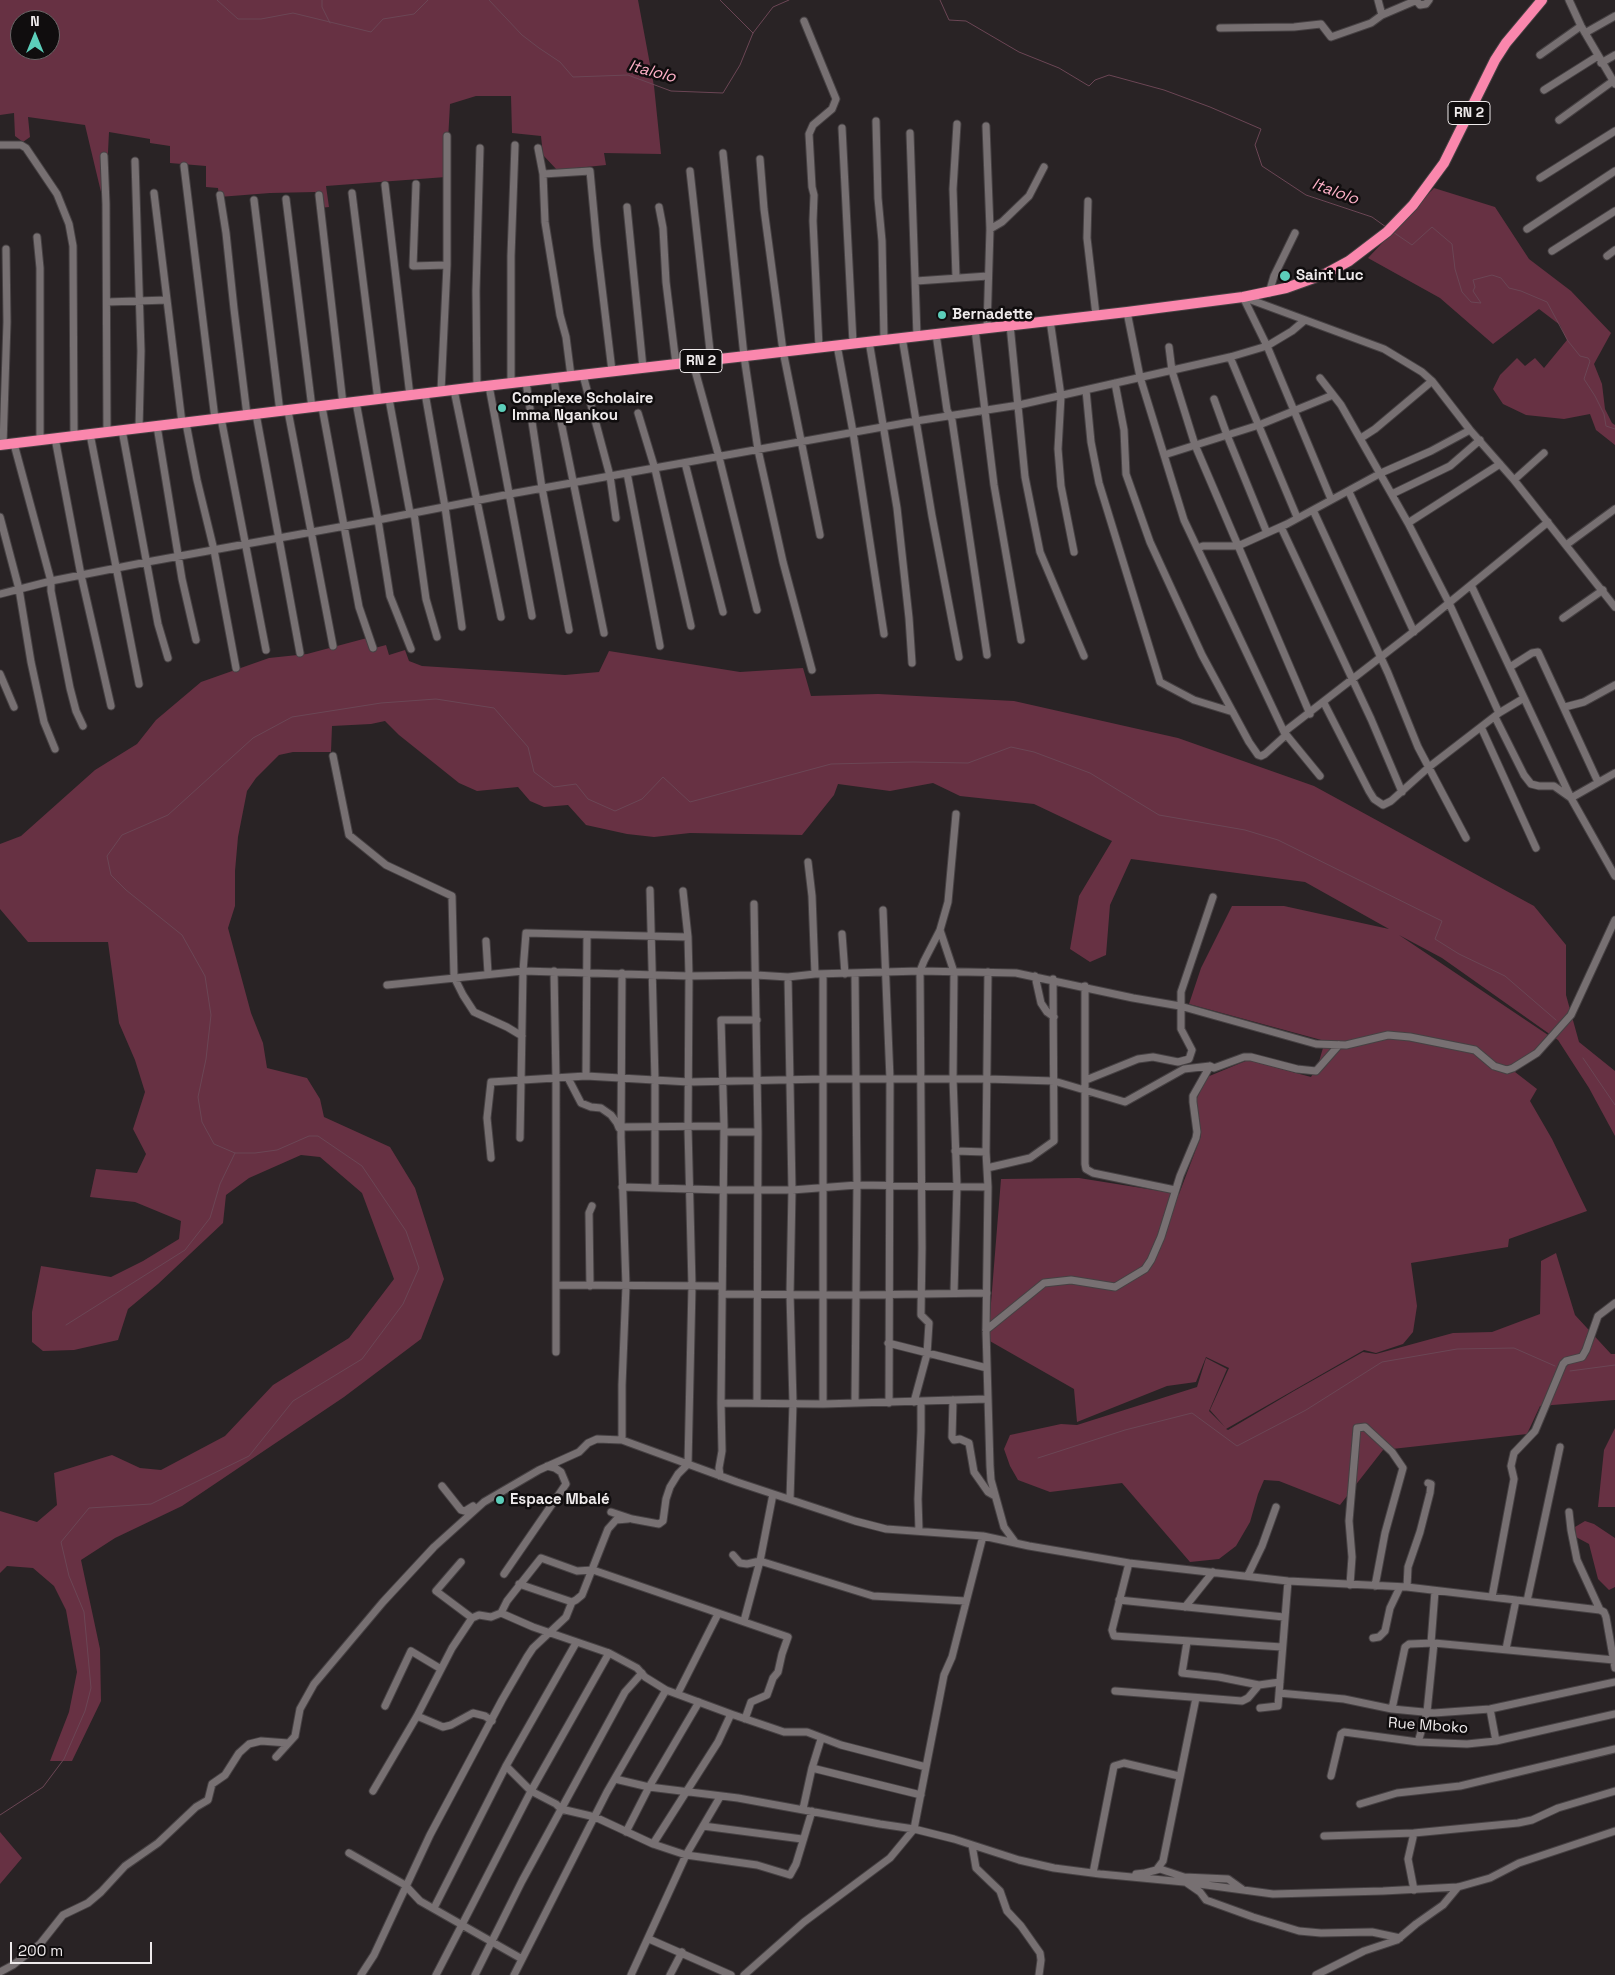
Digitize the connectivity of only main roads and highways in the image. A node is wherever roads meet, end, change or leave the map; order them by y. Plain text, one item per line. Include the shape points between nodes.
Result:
1 (1542, 0) edge
2 (6, 445) edge

1 - 2 highway, RN 2 via 1495,60 1434,179 1390,229 1350,261 1325,274 1269,293

